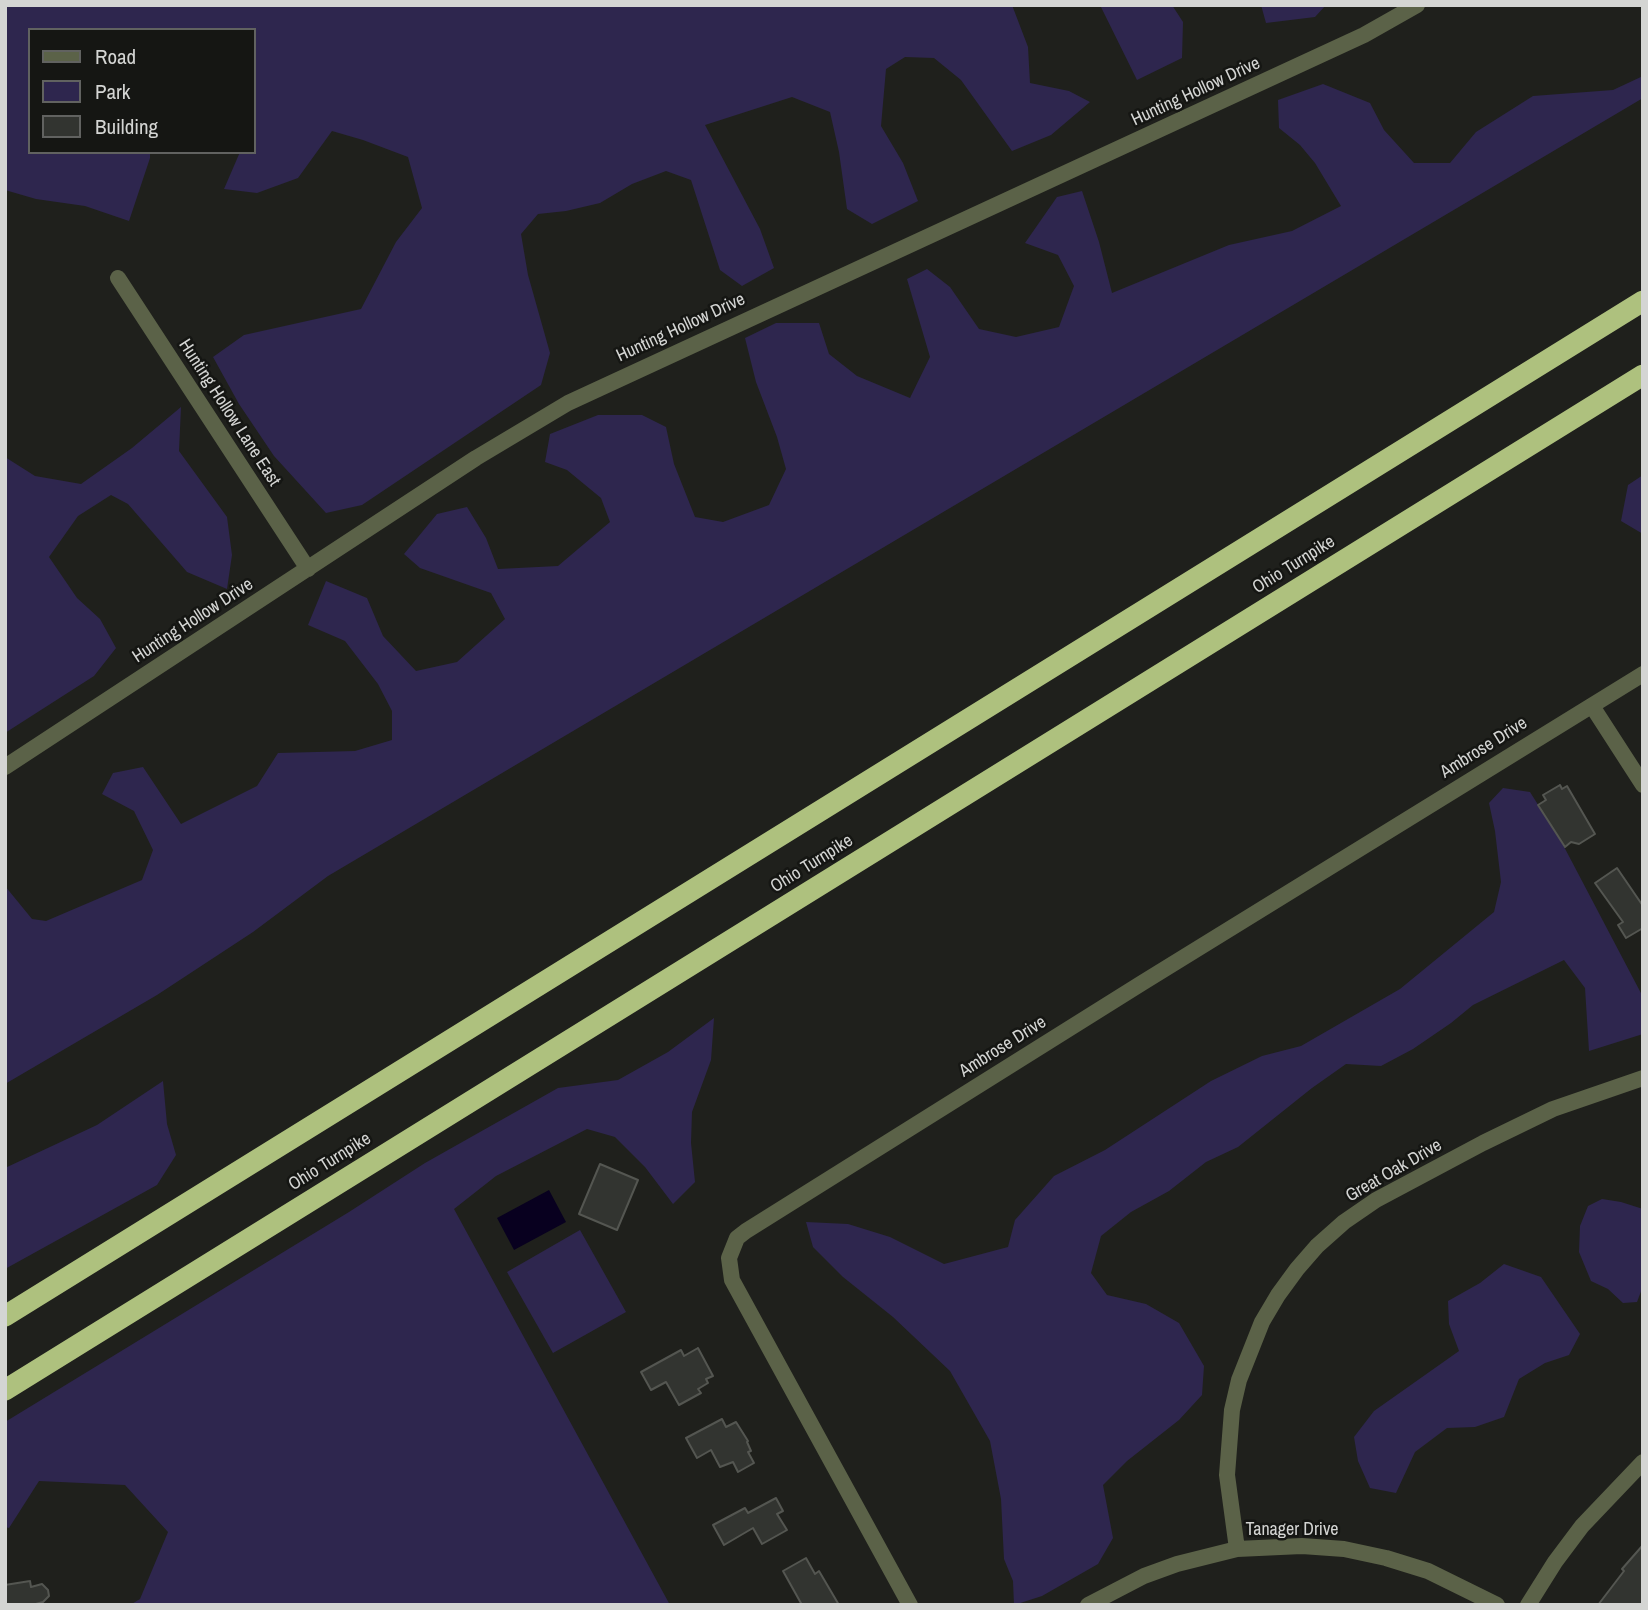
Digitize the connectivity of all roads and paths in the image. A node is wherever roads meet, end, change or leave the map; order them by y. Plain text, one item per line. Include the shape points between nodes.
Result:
1 (1417, 5) edge
2 (118, 278) dead end
3 (1643, 301) edge
4 (1643, 375) edge
5 (308, 569) junction
6 (1643, 674) edge
7 (1592, 706) junction
8 (5, 767) edge
9 (1643, 785) edge
10 (1643, 1078) edge
11 (5, 1316) edge
12 (5, 1390) edge
13 (1643, 1462) edge
14 (1237, 1549) junction
15 (910, 1605) edge
16 (1088, 1605) edge
17 (1497, 1605) edge
18 (1528, 1605) edge

1 - 5 street, Hunting Hollow Drive via 1364,35 568,402
2 - 5 street, Hunting Hollow Lane East
3 - 11 highway
4 - 12 highway, Ohio Turnpike
5 - 8 street, Hunting Hollow Drive
6 - 7 street, Ambrose Drive
7 - 9 street
7 - 15 street, Ambrose Drive via 737,1238 729,1258 732,1280
10 - 14 street, Great Oak Drive via 1553,1109 1376,1200 1344,1222 1297,1269 1262,1322 1232,1410 1227,1475
13 - 18 street via 1582,1526
14 - 16 street, Tanager Drive via 1144,1576
14 - 17 street, Tanager Drive via 1302,1546 1386,1558 1428,1571

